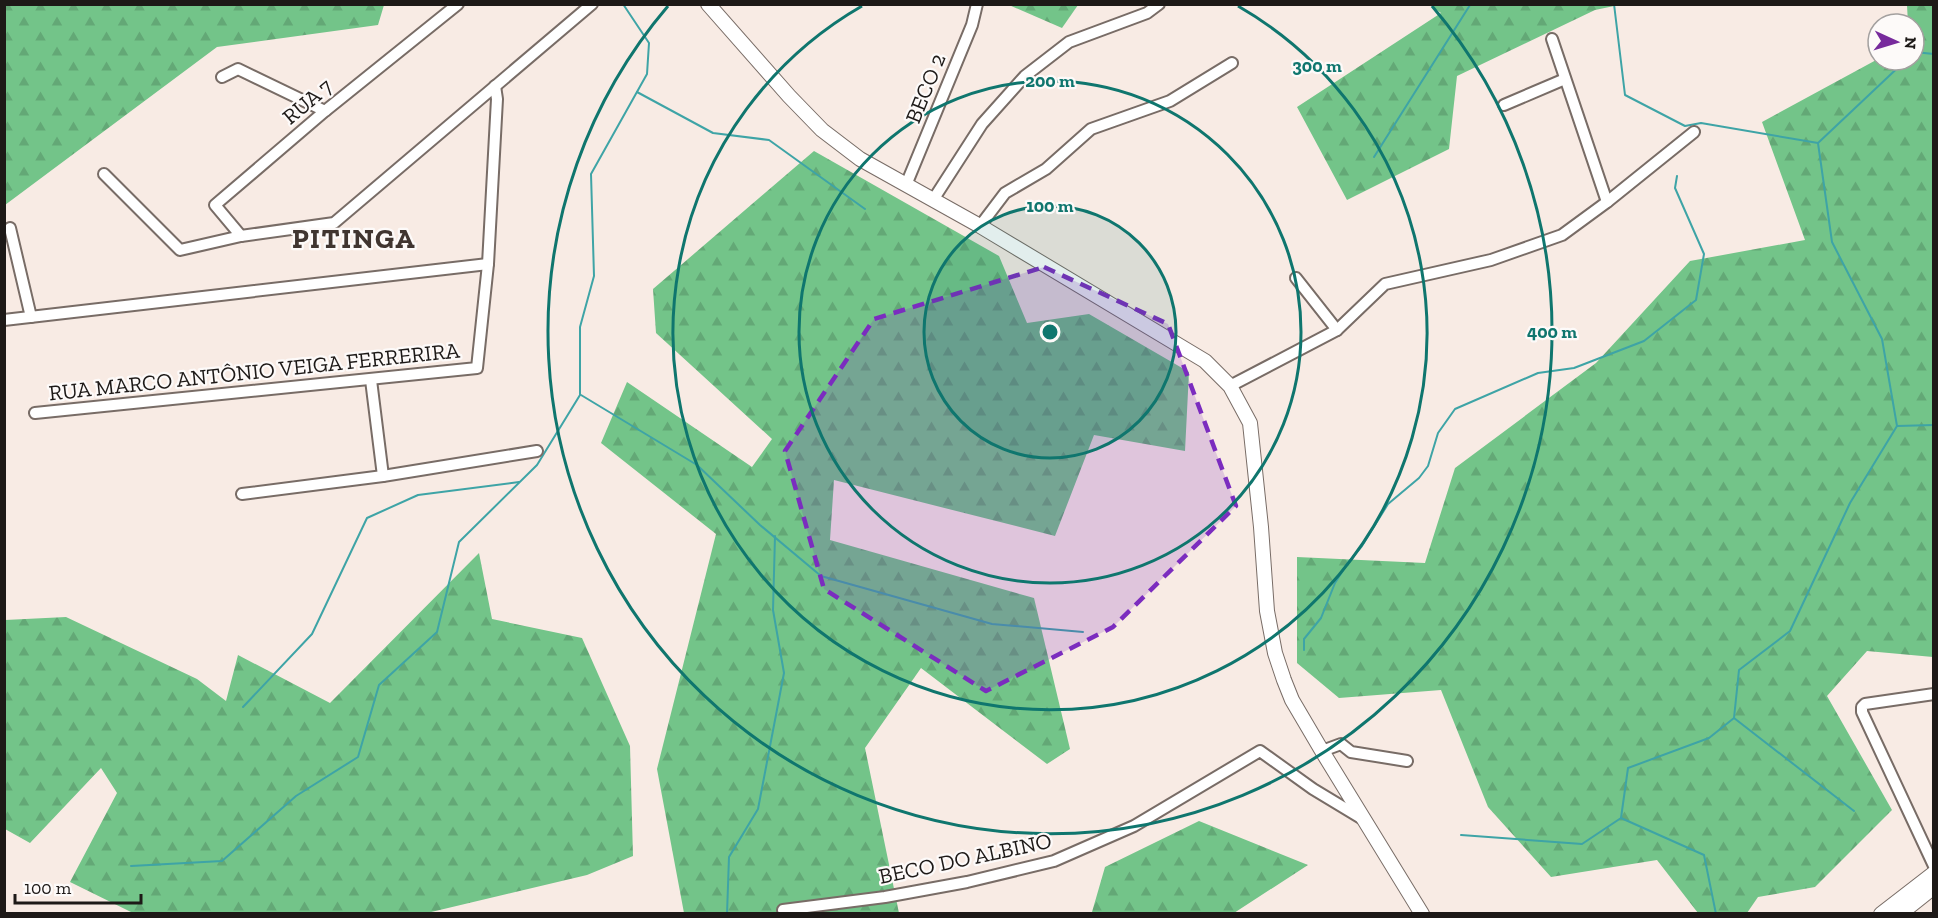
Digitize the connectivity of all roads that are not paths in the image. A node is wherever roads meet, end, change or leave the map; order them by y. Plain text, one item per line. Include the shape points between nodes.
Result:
1 (458, 4) edge
2 (592, 4) edge
3 (708, 4) edge
4 (718, 4) edge
5 (977, 4) edge
6 (1160, 4) edge
7 (1552, 39) dead end
8 (1232, 63) dead end
9 (222, 77) dead end
10 (1565, 79) junction
11 (495, 86) junction
12 (789, 96) junction
13 (1504, 105) dead end
14 (325, 111) junction
15 (1694, 132) dead end
16 (104, 174) dead end
17 (906, 185) junction
18 (933, 200) junction
19 (1607, 202) junction
20 (980, 226) junction
21 (10, 228) dead end
22 (241, 237) junction
23 (488, 264) junction
24 (1296, 278) dead end
25 (31, 317) junction
26 (4, 320) edge
27 (1337, 330) junction
28 (371, 380) junction
29 (1230, 386) junction
30 (35, 413) dead end
31 (537, 451) dead end
32 (383, 476) junction
33 (242, 494) dead end
34 (1934, 694) edge
35 (1322, 751) junction
36 (1407, 761) dead end
37 (1361, 818) junction
38 (1934, 867) edge
39 (1934, 873) edge
40 (1934, 887) edge
41 (783, 910) dead end
42 (1422, 914) edge
43 (1881, 914) edge
44 (1900, 914) edge

1 - 14 street, RUA 7
2 - 11 street
3 - 12 main road
4 - 12 main road via 769,64
5 - 17 street, BECO 2 via 972,25
6 - 18 street via 1147,13 1069,42 1025,76 982,124
7 - 10 street
8 - 20 street via 1170,101 1091,129 1046,169 1005,193
9 - 14 street via 238,69
10 - 13 street
10 - 19 street
11 - 22 street via 334,223
11 - 23 street
12 - 17 main road via 822,130 860,159
14 - 22 street, RUA 7 via 215,205
15 - 19 street
16 - 22 street via 180,250
17 - 18 main road
18 - 20 main road
19 - 27 street via 1562,235 1491,260 1385,284
20 - 29 main road via 1205,361
21 - 25 street
23 - 25 street
23 - 28 street, RUA MARCO ANTÔNIO VEIGA FERRERIRA via 477,368
24 - 27 street
25 - 26 street
27 - 29 street
28 - 30 street, RUA MARCO ANTÔNIO VEIGA FERRERIRA
28 - 32 street
29 - 35 main road via 1250,423 1267,611 1275,653 1292,700
31 - 32 street
32 - 33 street
34 - 38 street via 1862,707
35 - 36 street via 1341,744 1351,752
35 - 37 main road
37 - 41 street, BECO DO ALBINO via 1260,752 1134,826 1054,861 896,895
37 - 42 main road
39 - 43 main road
40 - 44 main road

